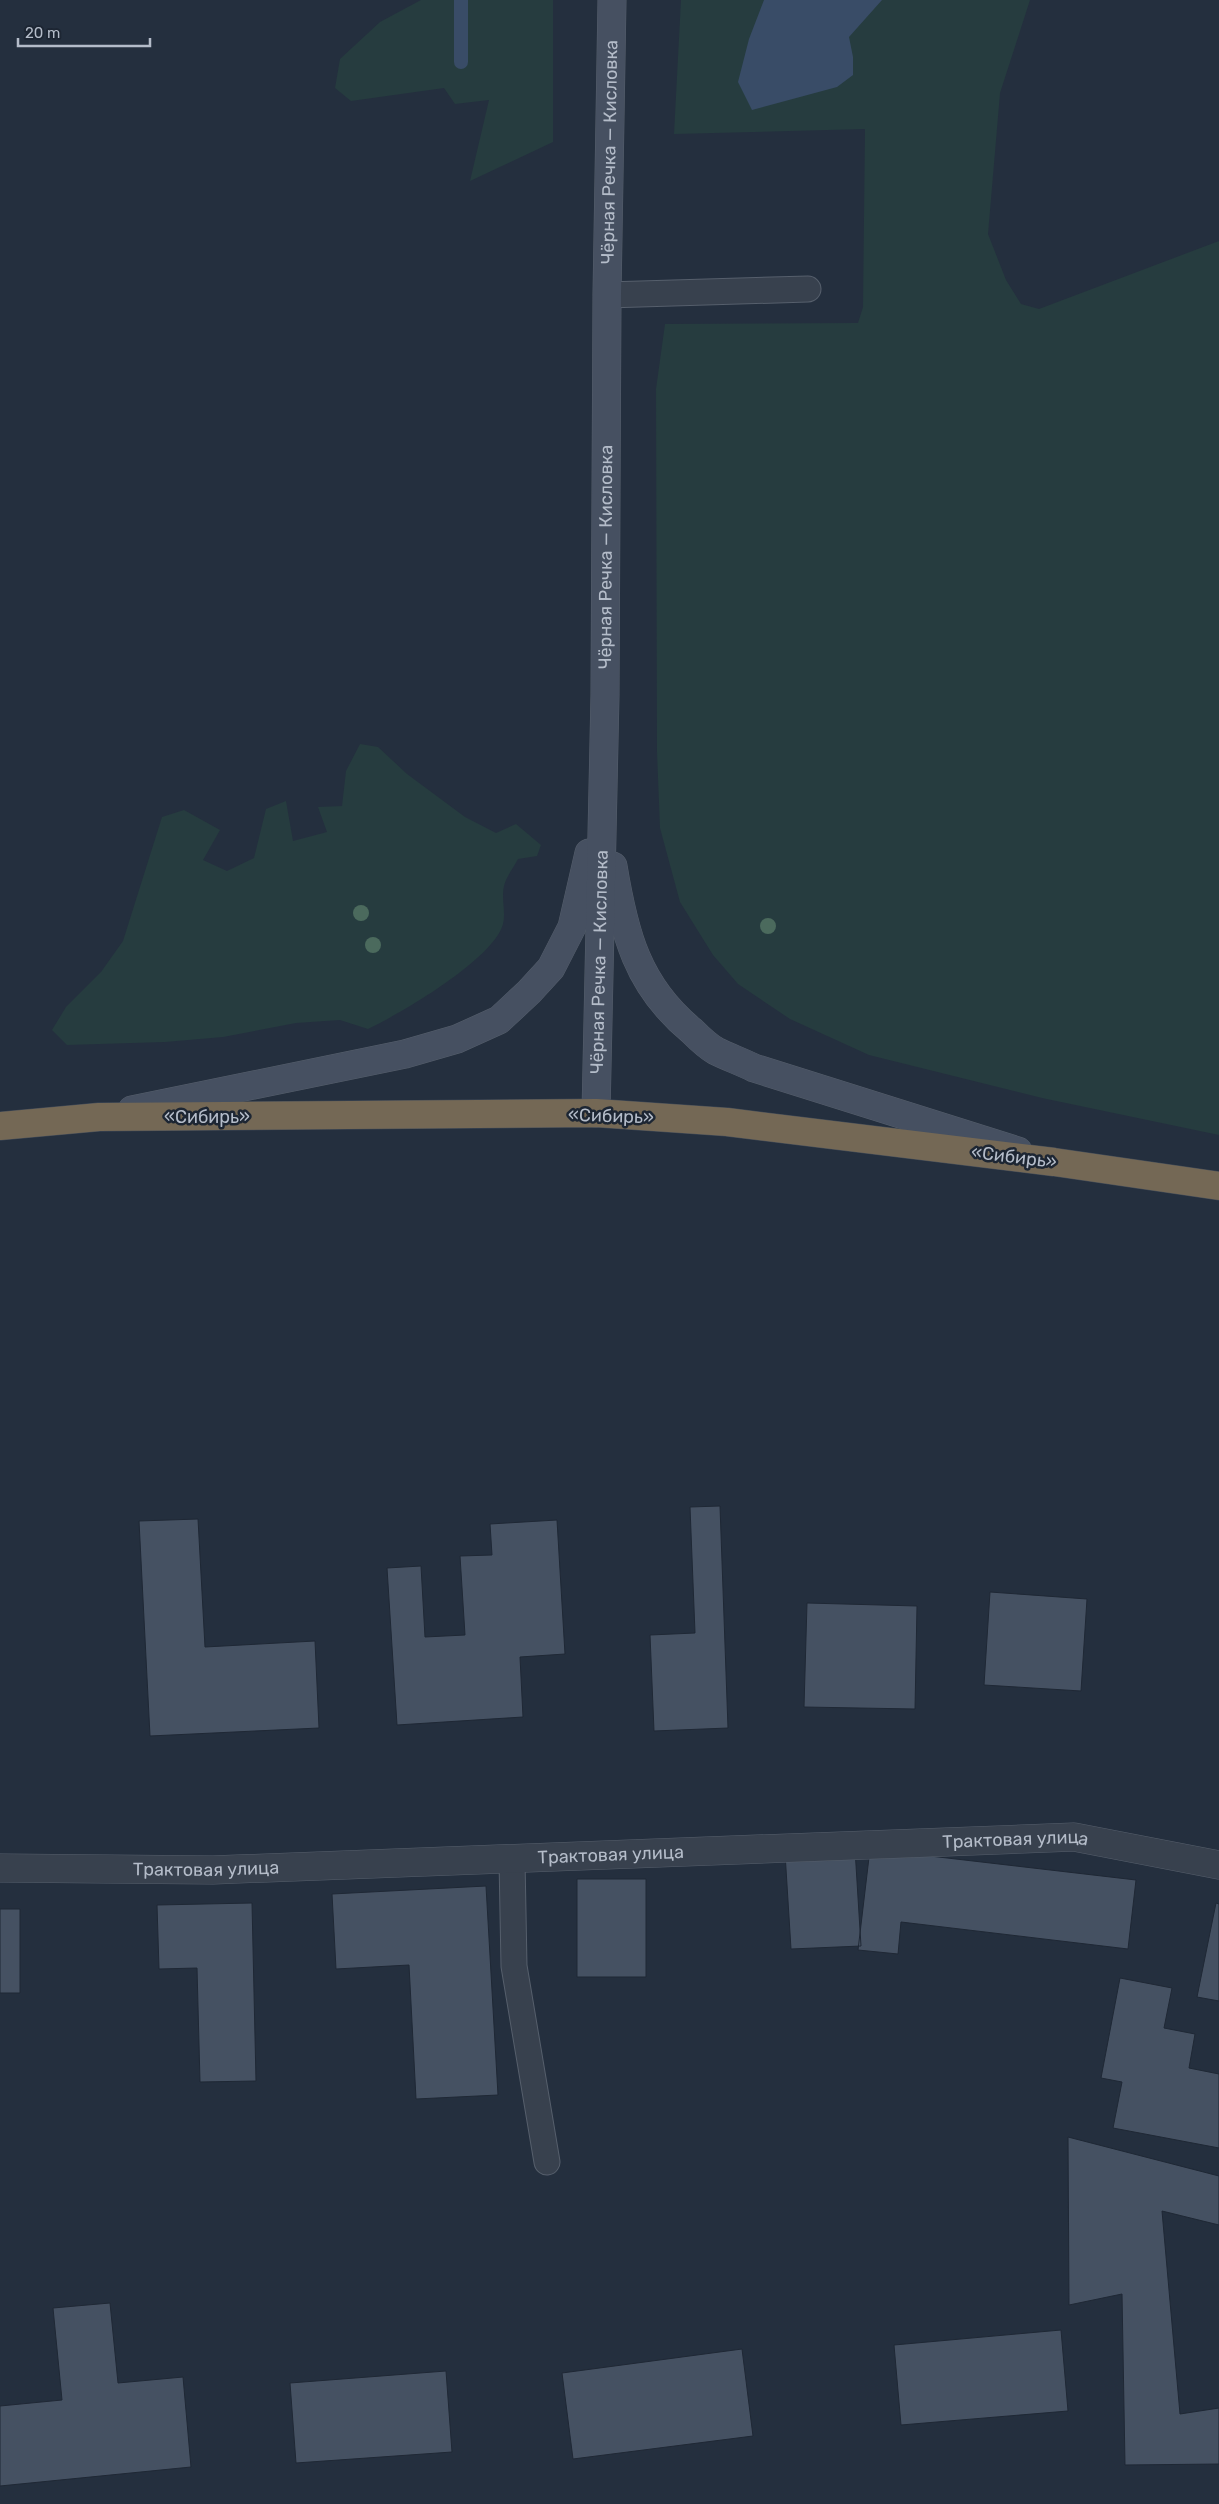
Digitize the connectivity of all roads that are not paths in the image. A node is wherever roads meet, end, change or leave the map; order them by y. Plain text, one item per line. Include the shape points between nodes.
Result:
1 (612, 0) edge
2 (808, 289) dead end
3 (607, 295) junction
4 (602, 801) junction
5 (596, 1113) junction
6 (99, 1117) junction
7 (0, 1126) edge
8 (1054, 1162) junction
9 (1219, 1186) edge
10 (512, 1860) junction
11 (1219, 1865) edge
12 (0, 1868) edge
13 (547, 2162) dead end

1 - 3 street, Чёрная Речка — Кисловка
2 - 3 lane
3 - 4 street, Чёрная Речка — Кисловка
4 - 5 street, Чёрная Речка — Кисловка
4 - 6 street via 572,927 551,968 499,1020 457,1039 405,1054
4 - 8 street via 621,912 633,954 658,997 714,1050 754,1068
5 - 6 highway, «Сибирь»
5 - 8 highway, «Сибирь» via 727,1122
6 - 7 highway, «Сибирь»
8 - 9 highway, «Сибирь»
10 - 11 street, Трактовая улица via 1074,1837
10 - 12 street, Трактовая улица via 214,1870
10 - 13 lane via 514,1966

